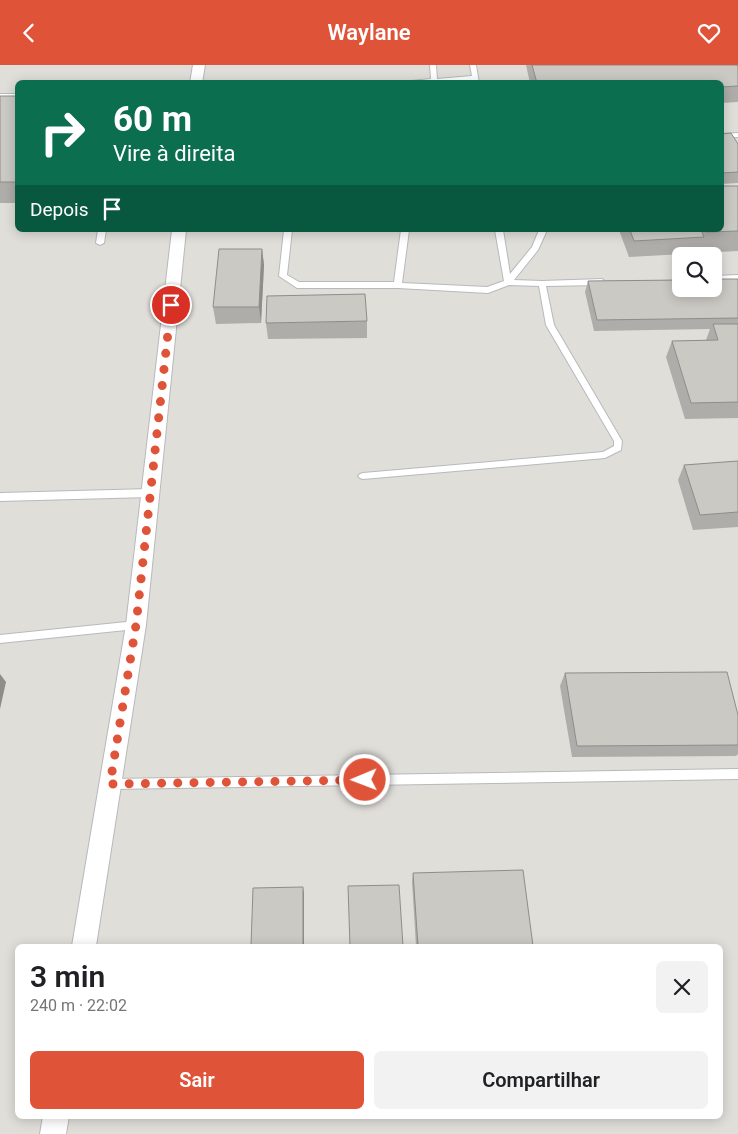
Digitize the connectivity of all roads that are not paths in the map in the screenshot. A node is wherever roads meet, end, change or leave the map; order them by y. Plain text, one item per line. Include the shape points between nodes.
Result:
1 (199, 65) edge
2 (433, 65) edge
3 (473, 65) edge
4 (196, 80) edge
5 (434, 80) edge
6 (476, 80) edge
7 (0, 96) edge
8 (15, 96) edge
9 (102, 232) edge
10 (179, 232) edge
11 (288, 232) edge
12 (405, 232) edge
13 (500, 232) edge
14 (542, 232) edge
15 (100, 243) dead end
16 (738, 278) edge
17 (722, 279) edge
18 (508, 282) junction
19 (612, 282) edge
20 (542, 284) junction
21 (398, 285) junction
22 (363, 477) dead end
23 (150, 493) junction
24 (0, 497) edge
25 (136, 625) junction
26 (0, 639) edge
27 (738, 774) edge
28 (110, 784) junction
29 (84, 944) edge
30 (56, 1119) edge
31 (53, 1134) edge

1 - 4 street
2 - 5 lane
3 - 6 lane
7 - 8 lane
9 - 15 lane
10 - 23 street
11 - 21 lane via 283,276 297,285
12 - 21 lane
13 - 18 lane
14 - 18 lane via 535,248
16 - 17 lane
18 - 20 lane
18 - 21 lane via 488,290
19 - 20 lane
20 - 22 lane via 550,325 618,441 618,448 606,455
23 - 24 lane
23 - 25 street
25 - 26 lane
25 - 28 street
27 - 28 lane
28 - 29 street
30 - 31 street

